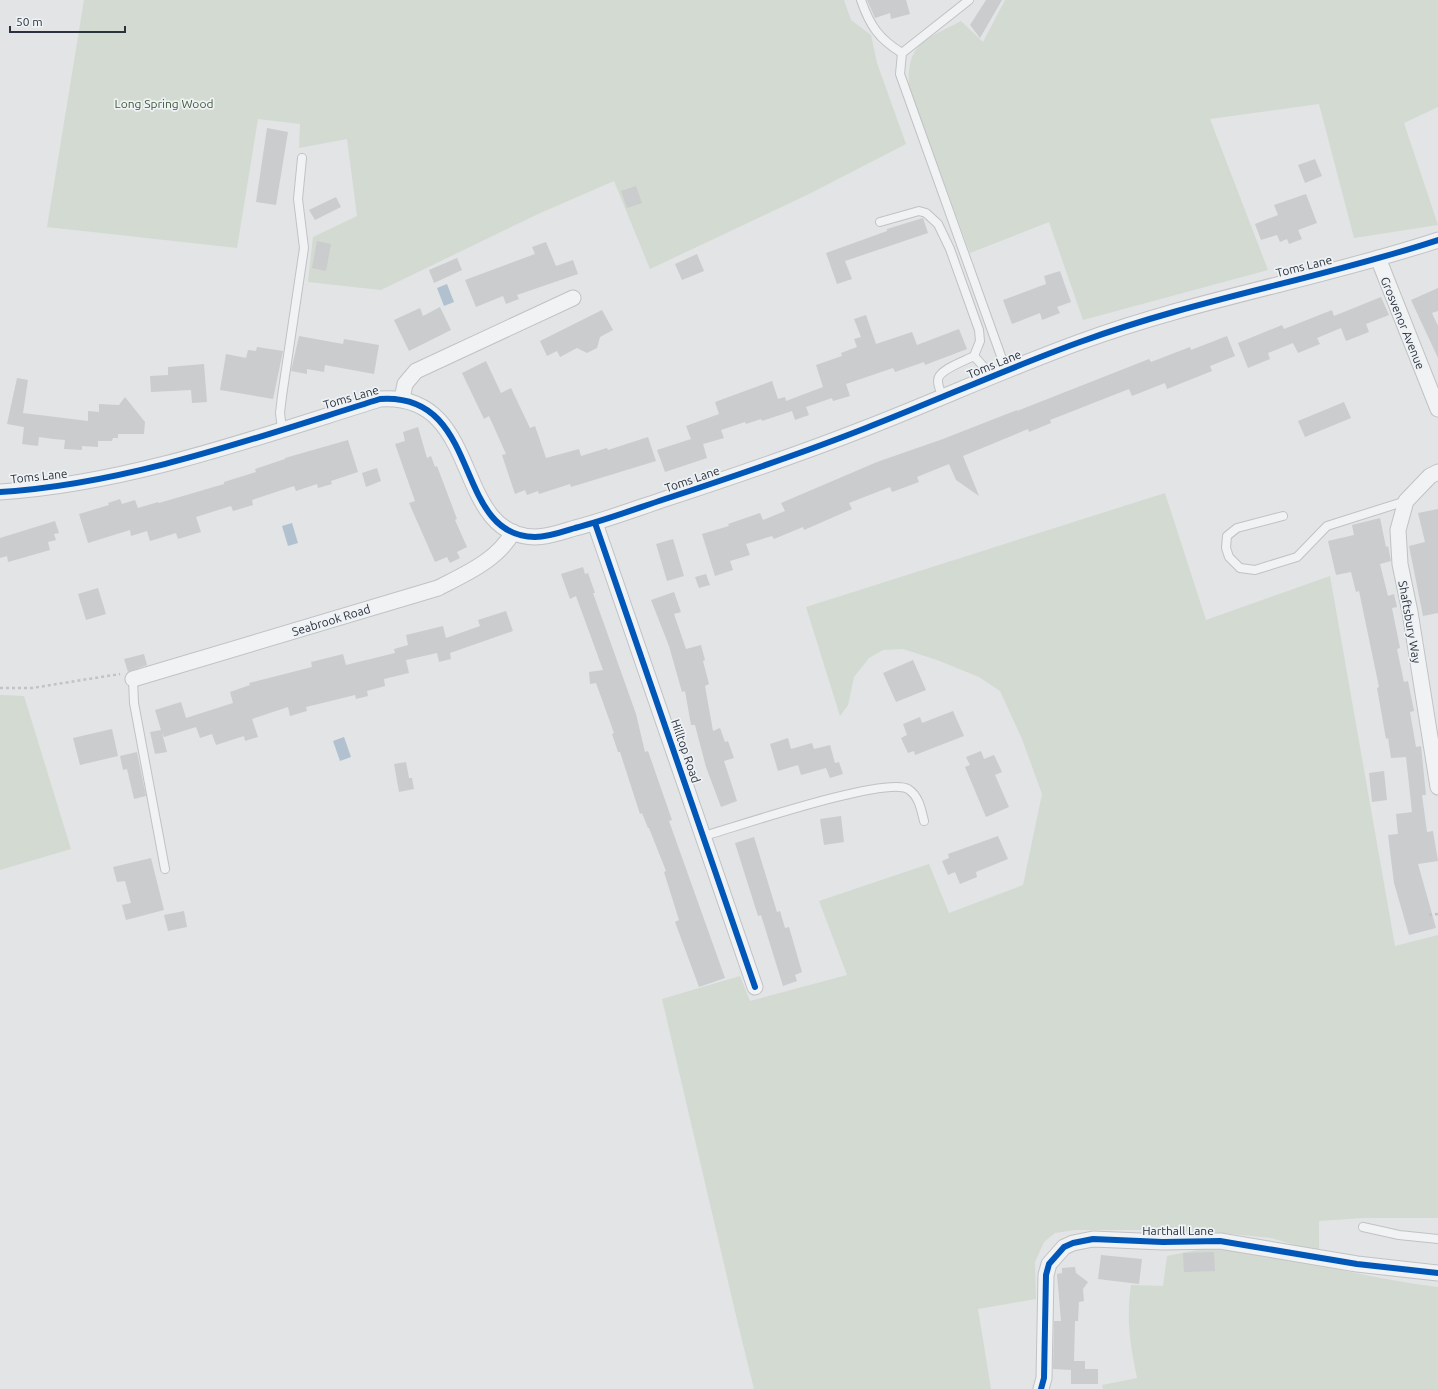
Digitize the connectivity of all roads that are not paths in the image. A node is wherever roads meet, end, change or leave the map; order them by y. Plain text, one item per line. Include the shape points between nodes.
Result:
1 (861, 0) edge
2 (969, 0) edge
3 (902, 54) junction
4 (302, 158) dead end
5 (880, 222) dead end
6 (1438, 240) edge
7 (1378, 258) junction
8 (573, 298) dead end
9 (974, 356) junction
10 (1006, 370) junction
11 (987, 378) junction
12 (942, 396) junction
13 (402, 399) junction
14 (1438, 409) edge
15 (282, 429) junction
16 (1438, 472) edge
17 (0, 492) edge
18 (1406, 501) junction
19 (1284, 516) dead end
20 (596, 523) junction
21 (513, 532) junction
22 (133, 679) joint
23 (1438, 786) edge
24 (924, 821) dead end
25 (704, 836) junction
26 (166, 869) dead end
27 (755, 987) dead end
28 (1362, 1227) dead end
29 (1438, 1239) edge
30 (1438, 1273) edge
31 (1041, 1389) edge

1 - 3 lane via 867,18 876,32
2 - 3 lane
3 - 10 lane via 900,74 906,93
4 - 15 lane via 298,199 304,248 282,396
5 - 9 lane via 919,211 926,213 938,224 950,249 979,330 980,342
6 - 7 street, Toms Lane
7 - 10 street, Toms Lane via 1151,318
7 - 14 street, Grosvenor Avenue
8 - 13 street via 416,371 405,384
9 - 11 lane via 983,366
9 - 12 lane via 939,375 937,379
10 - 11 street, Toms Lane
11 - 12 street, Toms Lane
12 - 20 street, Toms Lane via 866,428
13 - 15 street, Toms Lane via 380,399
13 - 21 street, Toms Lane via 424,408 440,420 458,450 484,506 498,523
15 - 17 street, Toms Lane via 193,456 117,475 63,485
16 - 18 street, Shaftsbury Way via 1430,476
18 - 19 lane via 1327,526 1297,557 1255,570 1240,568 1229,557 1226,548 1227,536 1236,528
18 - 23 street, Shaftsbury Way via 1398,530 1400,564
20 - 21 street, Toms Lane via 543,536
20 - 25 street, Hilltop Road
21 - 22 street, Seabrook Road via 497,553 438,588
22 - 26 lane via 134,703
24 - 25 lane via 915,794 907,788 884,788 837,796
25 - 27 street, Hilltop Road
28 - 29 lane via 1410,1237
30 - 31 street, Harthall Lane via 1357,1264 1220,1241 1093,1239 1073,1243 1064,1247 1055,1256 1046,1275 1044,1378

